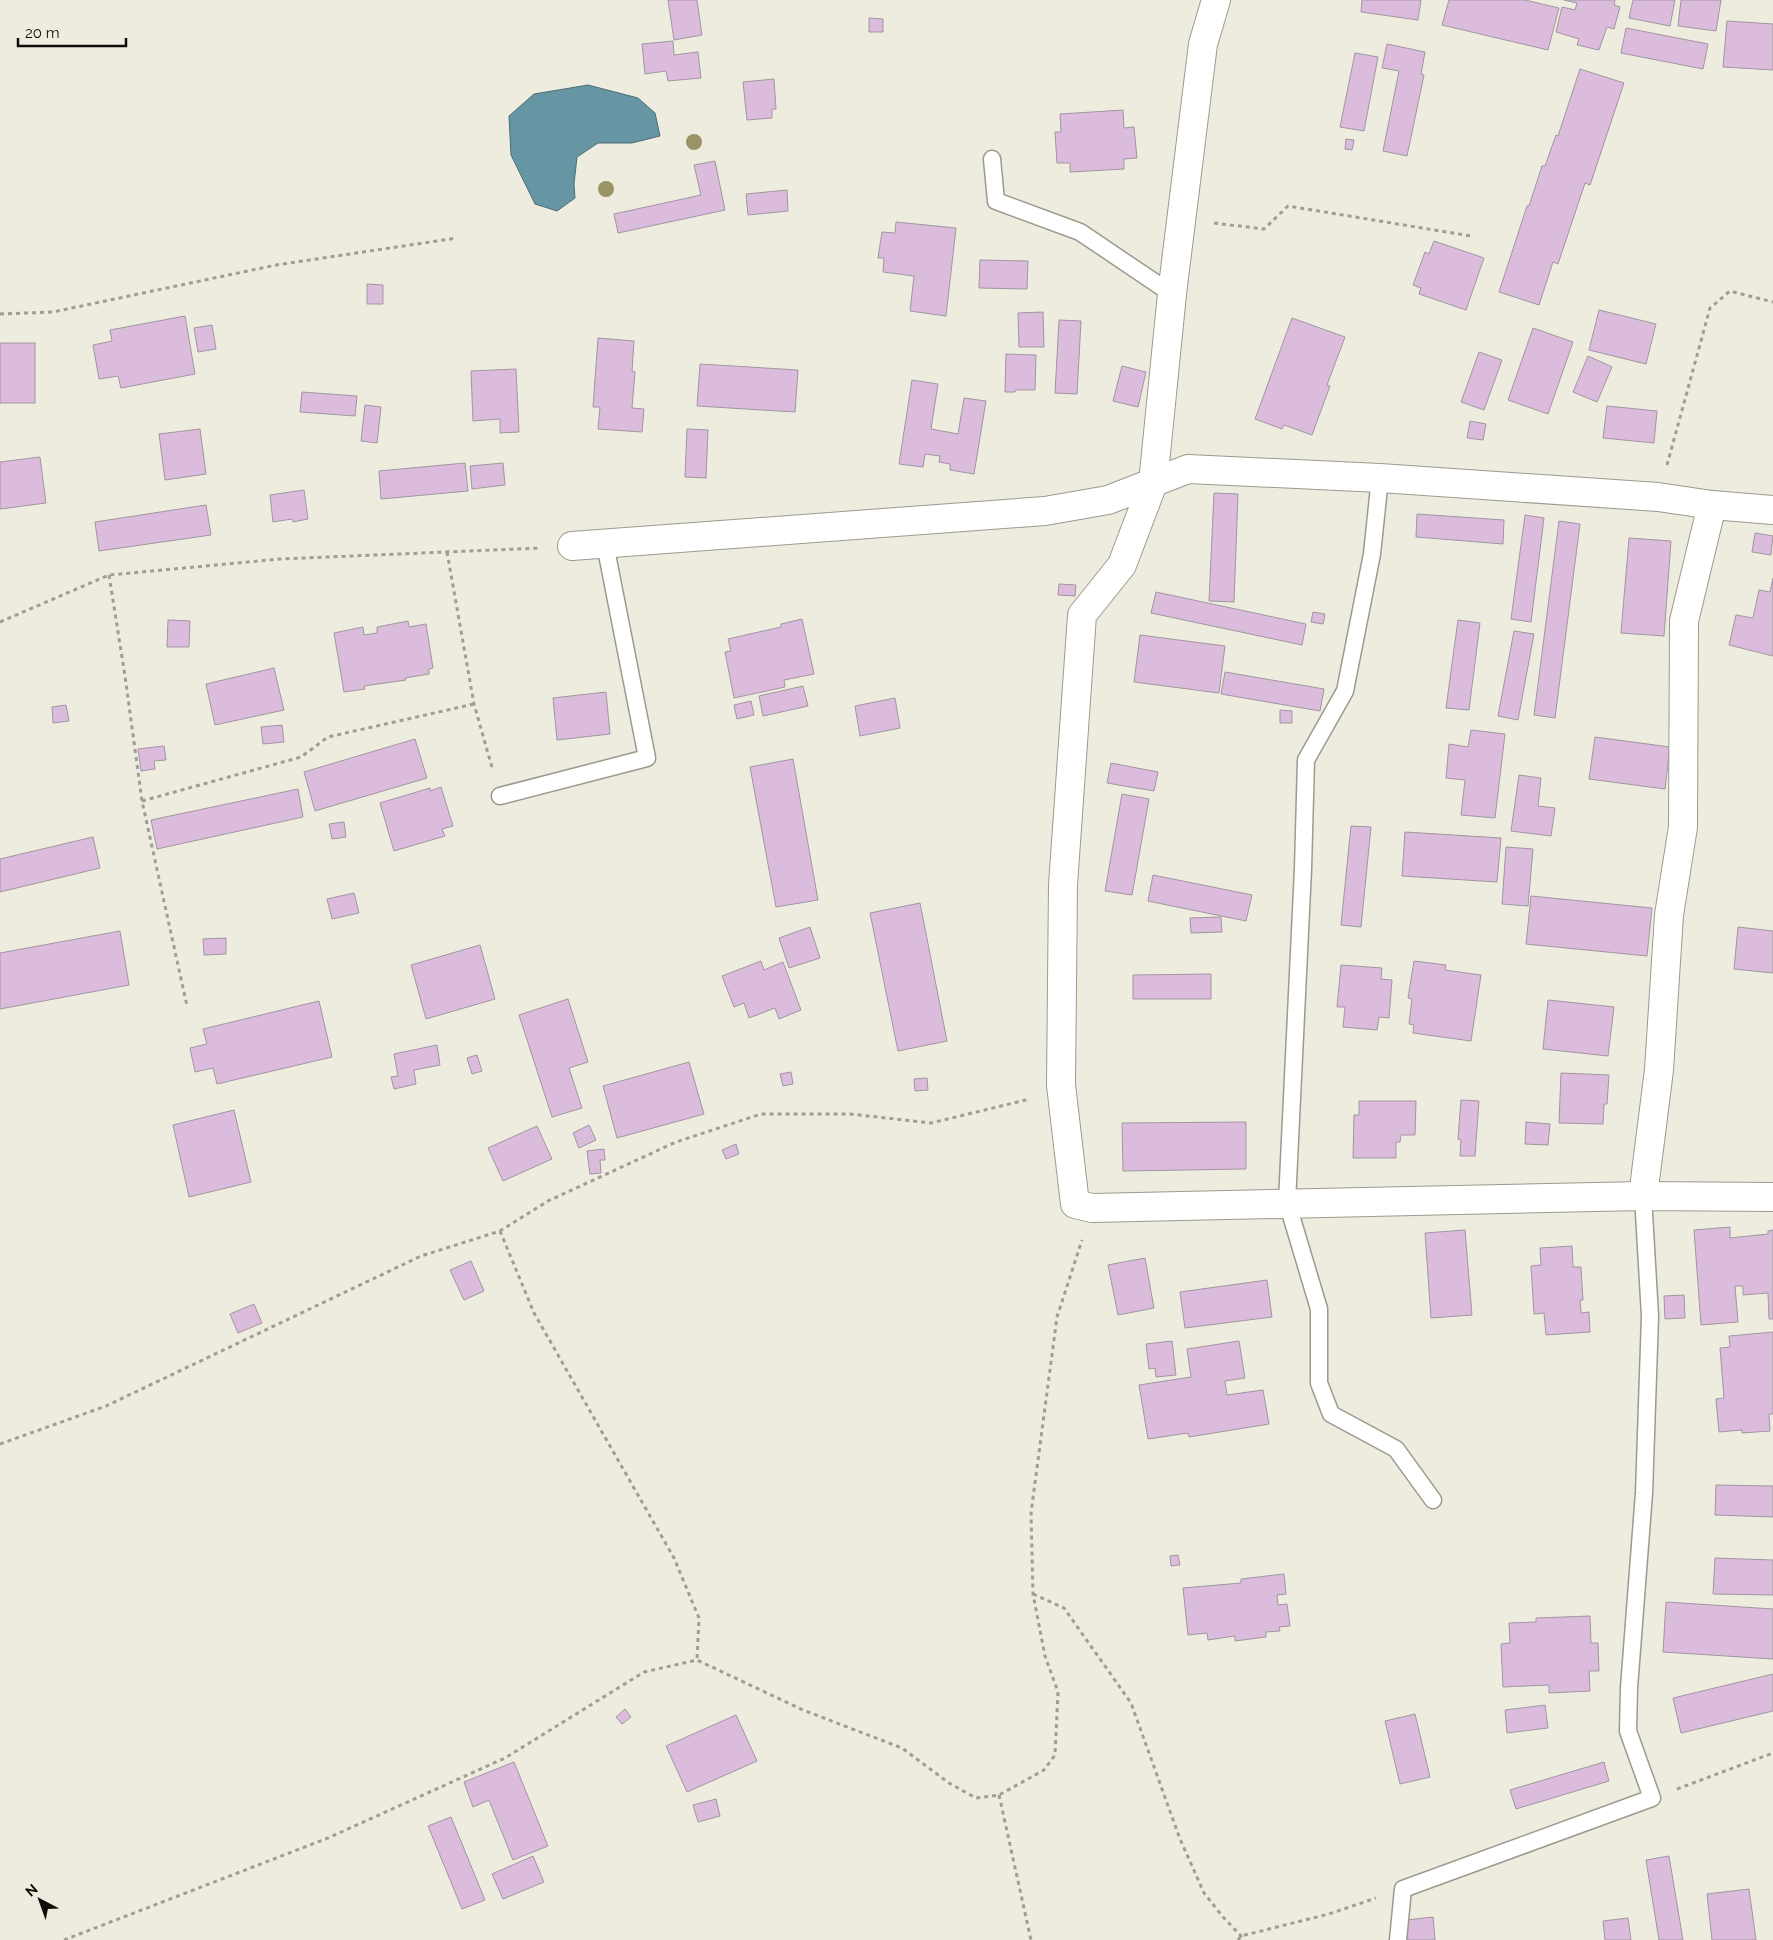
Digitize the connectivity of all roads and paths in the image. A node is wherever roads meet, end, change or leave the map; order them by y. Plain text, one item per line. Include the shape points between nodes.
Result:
1 (1216, 0) edge
2 (992, 159) dead end
3 (1181, 218) junction
4 (1471, 236) dead end
5 (456, 238) dead end
6 (1172, 294) junction
7 (1773, 302) edge
8 (0, 314) edge
9 (1380, 478) junction
10 (1153, 483) junction
11 (1658, 497) junction
12 (1712, 505) junction
13 (1773, 510) edge
14 (605, 544) junction
15 (572, 546) joint
16 (447, 552) junction
17 (109, 575) junction
18 (0, 622) edge
19 (474, 704) junction
20 (500, 796) joint
21 (142, 801) junction
22 (187, 1006) dead end
23 (1063, 1099) junction
24 (1643, 1196) junction
25 (1773, 1197) edge
26 (1287, 1202) junction
27 (1092, 1208) junction
28 (500, 1231) junction
29 (0, 1444) edge
30 (1433, 1500) dead end
31 (1033, 1594) junction
32 (697, 1660) junction
33 (1773, 1753) edge
34 (998, 1795) junction
35 (1652, 1798) junction
36 (1403, 1889) junction
37 (1242, 1938) edge
38 (64, 1940) edge
39 (1031, 1940) edge
40 (1238, 1940) edge
41 (1398, 1940) edge

1 - 3 street via 1203,44
2 - 6 lane via 996,201 1080,232
3 - 4 path via 1264,229 1288,206
3 - 6 street
5 - 8 path via 276,265 53,312
6 - 10 street
7 - 11 path via 1730,291 1710,308
9 - 10 street via 1188,469
9 - 11 street
9 - 26 lane via 1372,554 1344,691 1306,760
10 - 14 street via 1108,500 1045,511
10 - 23 street via 1122,565 1082,615 1063,885
11 - 12 street
12 - 13 street
12 - 24 street via 1684,621 1683,827 1669,915 1659,1070
14 - 15 street
14 - 20 lane via 647,758
15 - 16 path
16 - 17 path via 280,559
16 - 19 path
17 - 18 path
17 - 21 path
19 - 20 path
19 - 21 path via 328,737 301,757
21 - 22 path
23 - 27 street via 1074,1204
23 - 28 path via 1028,1099 931,1123 850,1114 761,1114 676,1142 548,1202
24 - 25 street
24 - 26 street
24 - 35 lane via 1650,1316 1644,1493 1628,1688 1628,1731
26 - 27 street
26 - 30 lane via 1319,1309 1319,1384 1331,1414 1396,1449
27 - 31 path via 1057,1317 1031,1513
28 - 29 path via 421,1256 106,1406
28 - 32 path via 534,1313 674,1558 700,1618
31 - 34 path via 1044,1656 1058,1692 1055,1755 1044,1770
31 - 37 path via 1064,1608 1131,1703 1180,1840 1204,1893
32 - 34 path via 803,1710 902,1748 949,1783 976,1798
32 - 38 path via 644,1672 505,1758 328,1838
33 - 35 path
34 - 39 path
35 - 36 lane
36 - 37 path
36 - 41 lane
37 - 40 path

